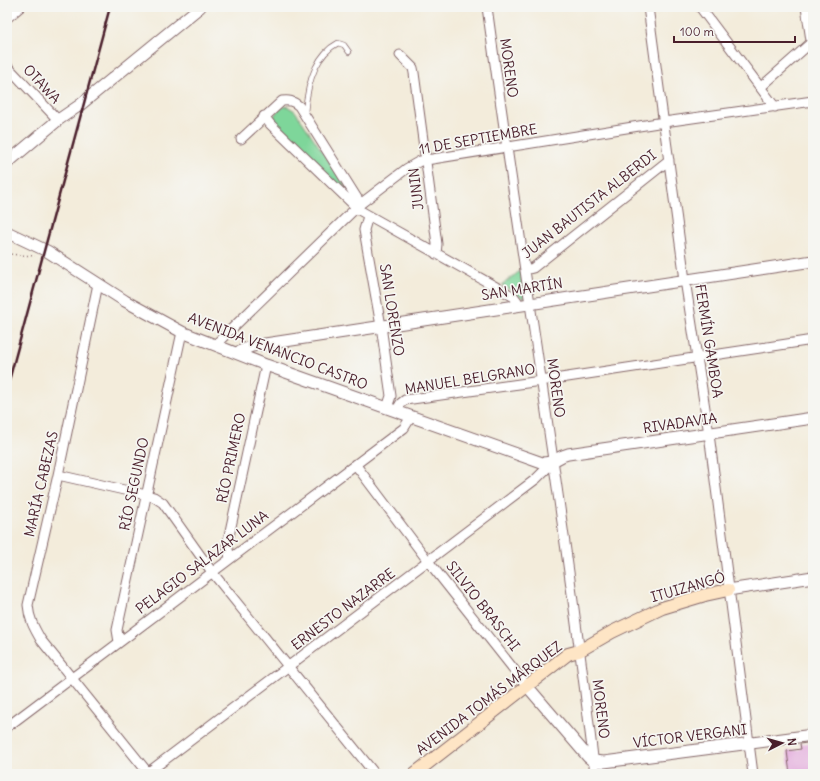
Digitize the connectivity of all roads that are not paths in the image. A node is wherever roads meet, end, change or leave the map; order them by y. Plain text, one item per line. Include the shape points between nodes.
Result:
1 (20, 7) edge
2 (200, 7) edge
3 (487, 7) edge
4 (648, 7) edge
5 (700, 7) edge
6 (807, 7) edge
7 (7, 18) edge
8 (813, 44) edge
9 (349, 52) dead end
10 (400, 55) dead end
11 (7, 66) edge
12 (761, 87) junction
13 (813, 101) edge
14 (775, 107) junction
15 (264, 116) junction
16 (305, 117) junction
17 (58, 120) junction
18 (664, 122) junction
19 (240, 139) dead end
20 (506, 147) junction
21 (427, 160) junction
22 (669, 160) junction
23 (7, 163) edge
24 (358, 205) junction
25 (368, 216) junction
26 (7, 232) edge
27 (436, 254) junction
28 (813, 261) edge
29 (525, 270) junction
30 (685, 280) junction
31 (98, 284) junction
32 (530, 303) junction
33 (518, 305) junction
34 (381, 326) junction
35 (182, 332) junction
36 (813, 340) edge
37 (215, 345) junction
38 (236, 353) junction
39 (697, 358) junction
40 (266, 365) junction
41 (541, 381) junction
42 (392, 410) junction
43 (411, 417) junction
44 (813, 418) edge
45 (709, 434) junction
46 (553, 462) junction
47 (355, 464) junction
48 (58, 475) junction
49 (146, 495) junction
50 (230, 558) junction
51 (428, 561) junction
52 (212, 572) junction
53 (813, 577) edge
54 (728, 590) junction
55 (119, 642) junction
56 (579, 651) junction
57 (288, 668) junction
58 (72, 678) junction
59 (530, 688) junction
60 (7, 727) edge
61 (813, 735) edge
62 (750, 744) junction
63 (593, 761) junction
64 (148, 774) edge
65 (374, 774) edge
66 (414, 774) edge
67 (426, 774) edge
68 (595, 774) edge
69 (753, 774) edge

1 - 7 street
2 - 17 street via 80,106
3 - 20 street, MORENO
4 - 18 street, FERMÍN GAMBOA
5 - 12 street
6 - 8 street
8 - 12 street
9 - 16 lane via 344,45 338,43 320,60 310,85
10 - 21 street, JUNIN via 413,68
11 - 17 street, OTAWA
12 - 14 street
13 - 14 street, 11 DE SEPTIEMBRE
14 - 18 street, 11 DE SEPTIEMBRE
15 - 16 street via 282,101 290,100 298,106
15 - 19 street
15 - 24 street
16 - 24 street
17 - 23 street
18 - 20 street, 11 DE SEPTIEMBRE
18 - 22 street, FERMÍN GAMBOA
20 - 21 street, 11 DE SEPTIEMBRE
20 - 29 street, MORENO
21 - 24 street, 11 DE SEPTIEMBRE via 406,169
21 - 27 street, JUNIN
22 - 29 street, JUAN BAUTISTA ALBERDI via 533,268
22 - 30 street, FERMÍN GAMBOA
24 - 25 street
24 - 37 street, 11 DE SEPTIEMBRE
25 - 27 street
25 - 34 street, SAN LORENZO via 364,230
26 - 31 street, AVENIDA VENANCIO CASTRO via 47,251
27 - 33 street via 514,297
28 - 30 street, SAN MARTÍN
29 - 32 street, MORENO
30 - 32 street, SAN MARTÍN
30 - 39 street, FERMÍN GAMBOA
31 - 35 street, AVENIDA VENANCIO CASTRO
31 - 48 street, MARÍA CABEZAS
32 - 33 street, SAN MARTÍN
32 - 41 street, MORENO
33 - 34 street, SAN MARTÍN
34 - 38 street, SAN MARTÍN via 252,346
34 - 42 street, SAN LORENZO
35 - 37 street, AVENIDA VENANCIO CASTRO
35 - 49 street, RÍO SEGUNDO
36 - 39 street, MANUEL BELGRANO
37 - 38 street, AVENIDA VENANCIO CASTRO
38 - 40 street, AVENIDA VENANCIO CASTRO
39 - 41 street, MANUEL BELGRANO
39 - 45 street, FERMÍN GAMBOA
40 - 42 street, AVENIDA VENANCIO CASTRO
40 - 50 street, RÍO PRIMERO via 227,545
41 - 42 street, MANUEL BELGRANO via 404,400
41 - 46 street, MORENO
42 - 43 street, AVENIDA VENANCIO CASTRO
43 - 46 street, AVENIDA VENANCIO CASTRO via 538,462
43 - 47 street, PELAGIO SALAZAR LUNA via 404,428
44 - 45 street, RIVADAVIA
45 - 46 street, RIVADAVIA via 568,454
45 - 54 street, FERMÍN GAMBOA
46 - 51 street, ERNESTO NAZARRE via 536,479
46 - 56 street, MORENO
47 - 50 street, PELAGIO SALAZAR LUNA
47 - 51 street, SILVIO BRASCHI
48 - 49 street
48 - 58 street, MARÍA CABEZAS via 28,613 41,640
49 - 52 street via 163,503
49 - 55 street, RÍO SEGUNDO via 117,630
50 - 52 street, PELAGIO SALAZAR LUNA
51 - 57 street, ERNESTO NAZARRE
51 - 59 street, SILVIO BRASCHI
52 - 55 street, PELAGIO SALAZAR LUNA
52 - 57 street
53 - 54 street, ITUIZANGÓ
54 - 56 main road, ITUIZANGÓ via 662,608
54 - 62 street, FERMÍN GAMBOA
55 - 58 street, PELAGIO SALAZAR LUNA
56 - 59 main road, AVENIDA TOMÁS MÁRQUEZ via 568,654
56 - 63 street, MORENO
57 - 64 street, ERNESTO NAZARRE
57 - 65 street
58 - 60 street, PELAGIO SALAZAR LUNA
58 - 64 street, MARÍA CABEZAS
59 - 63 street, SILVIO BRASCHI
59 - 66 main road, AVENIDA TOMÁS MÁRQUEZ
59 - 67 main road, AVENIDA TOMÁS MÁRQUEZ
61 - 62 street, VÍCTOR VERGANI
62 - 63 street, VÍCTOR VERGANI via 604,762
62 - 69 street, FERMÍN GAMBOA
63 - 68 street, MORENO

